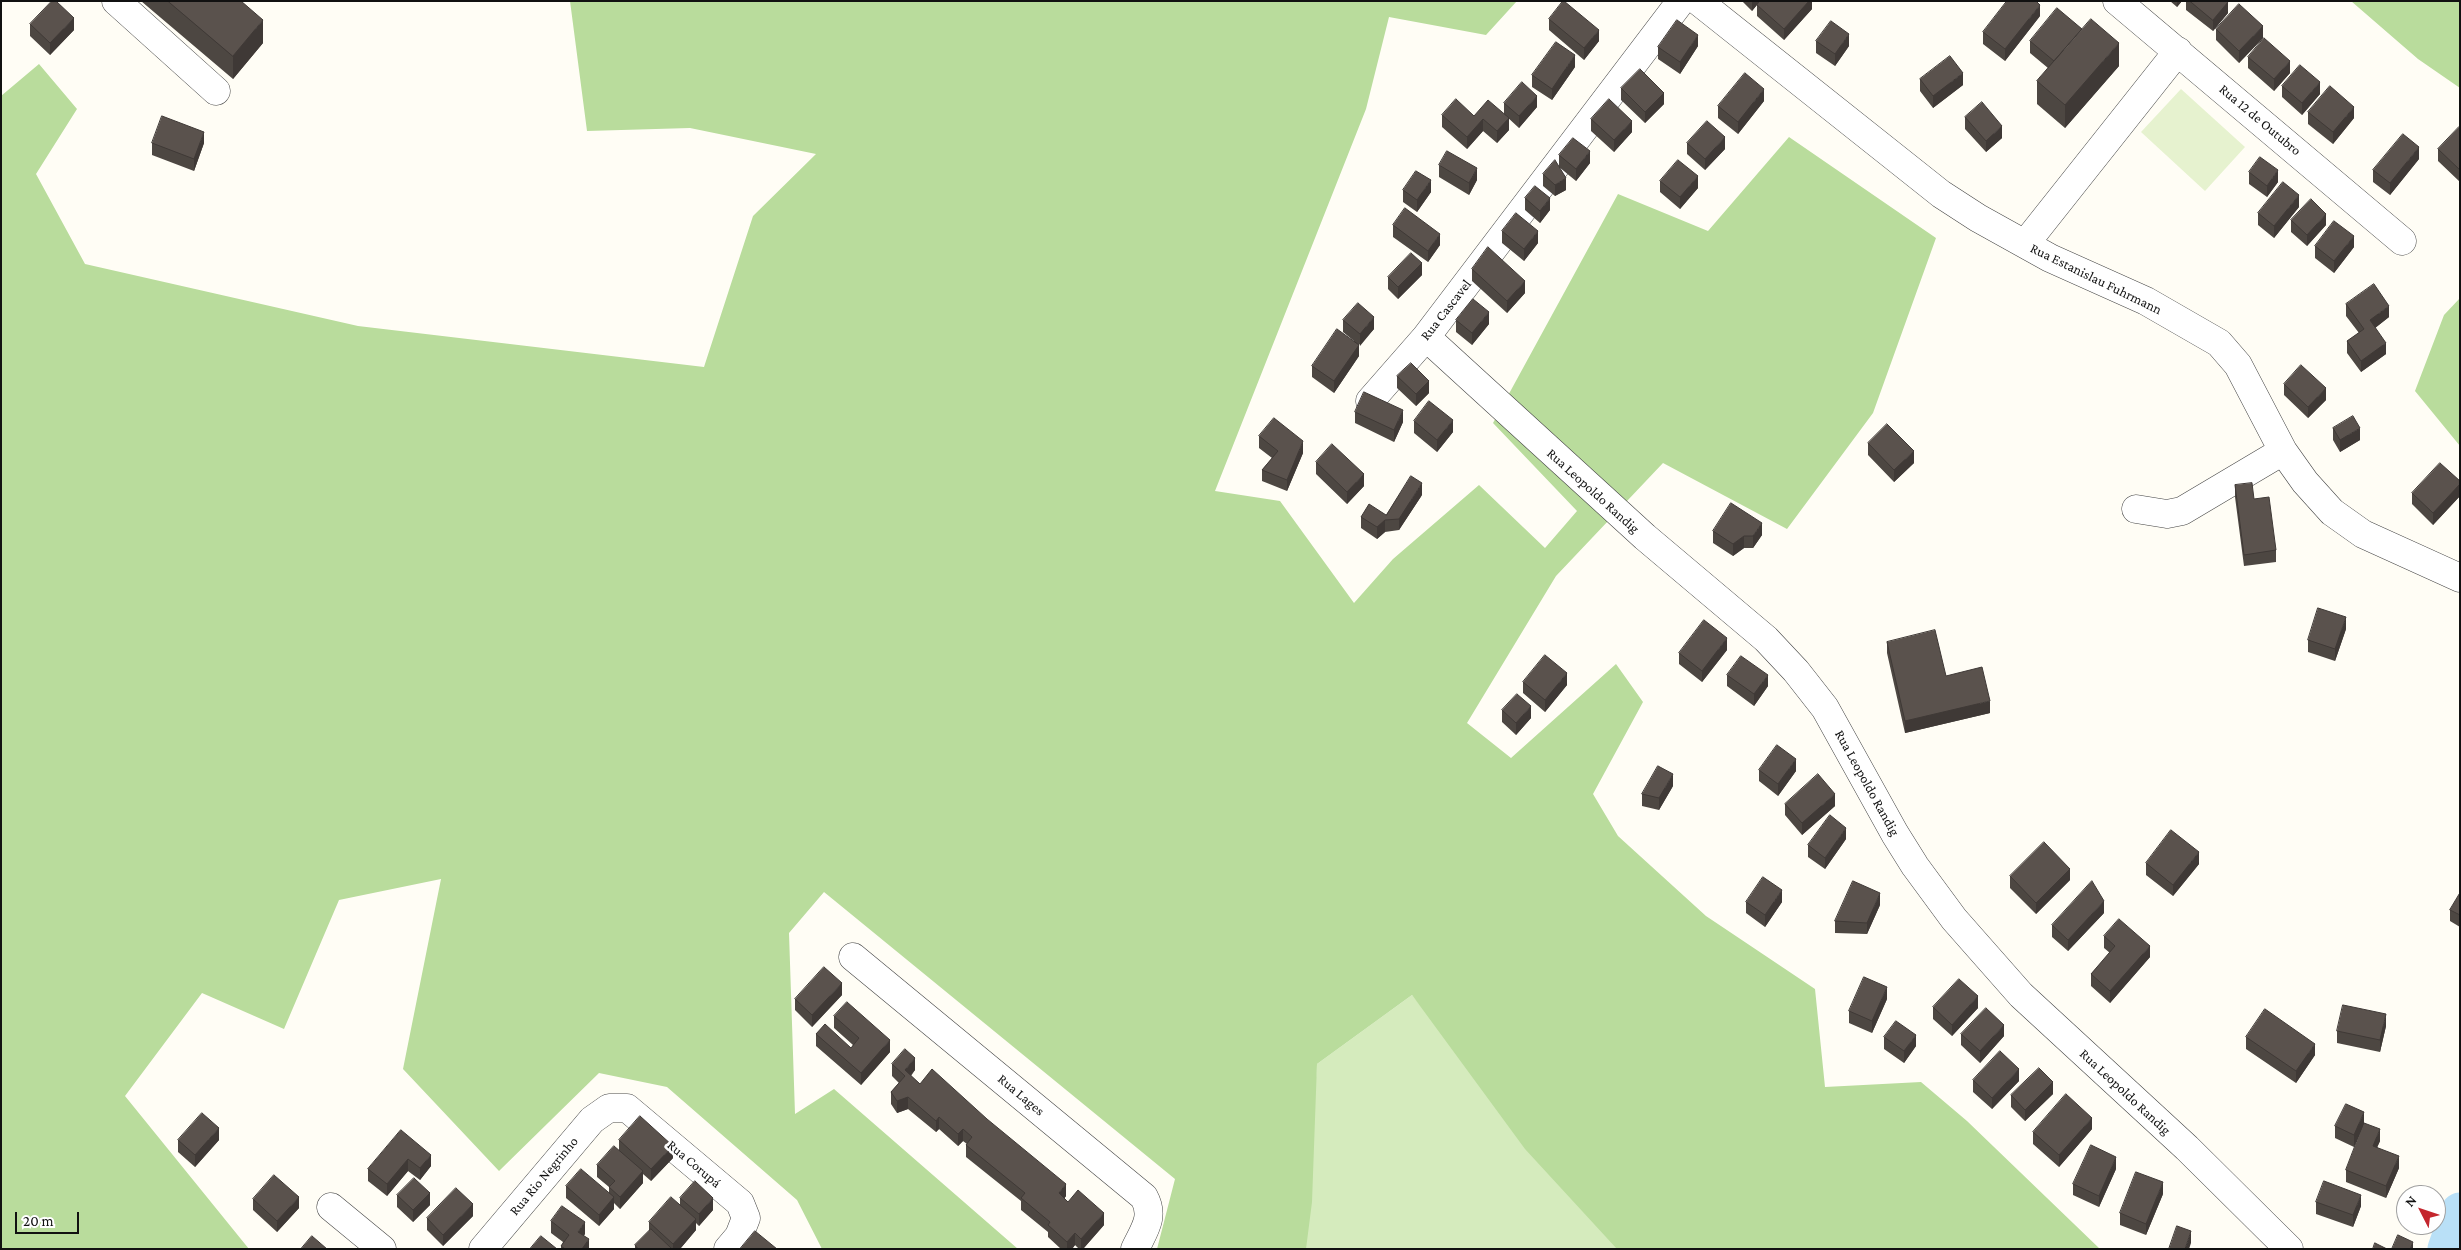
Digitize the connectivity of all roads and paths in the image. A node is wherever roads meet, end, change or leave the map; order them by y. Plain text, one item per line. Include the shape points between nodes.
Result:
1 (116, 1) edge
2 (1682, 1) edge
3 (1698, 1) edge
4 (2117, 1) edge
5 (2178, 51) junction
6 (216, 91) dead end
7 (2402, 241) dead end
8 (2025, 244) junction
9 (1426, 337) junction
10 (1370, 401) edge
11 (2283, 451) junction
12 (2136, 509) dead end
13 (2460, 578) edge
14 (853, 957) dead end
15 (609, 1108) joint
16 (332, 1207) dead end
17 (382, 1249) edge
18 (483, 1249) edge
19 (728, 1249) edge
20 (1135, 1249) edge
21 (2289, 1249) edge

1 - 6 street
2 - 9 street, Rua Cascavel
3 - 8 street, Rua Estanislau Fuhrmann via 1941,194
4 - 5 street, Rua 12 de Outubro
5 - 7 street, Rua 12 de Outubro
5 - 8 street
8 - 11 street, Rua Estanislau Fuhrmann via 2146,301 2218,343 2238,365
9 - 10 street, Rua Cascavel
9 - 21 street, Rua Leopoldo Randig via 1645,537 1766,639 1824,708 1905,850 1954,919 2020,995 2187,1148
11 - 12 street via 2182,511 2167,514
11 - 13 street, Rua Estanislau Fuhrmann via 2304,482 2332,512 2363,534
14 - 20 street, Rua Lages via 1144,1197 1150,1208 1148,1220
15 - 18 street, Rua Rio Negrinho via 592,1120
15 - 19 street, Rua Corupá via 627,1108 740,1202 746,1218 739,1236
16 - 17 street

